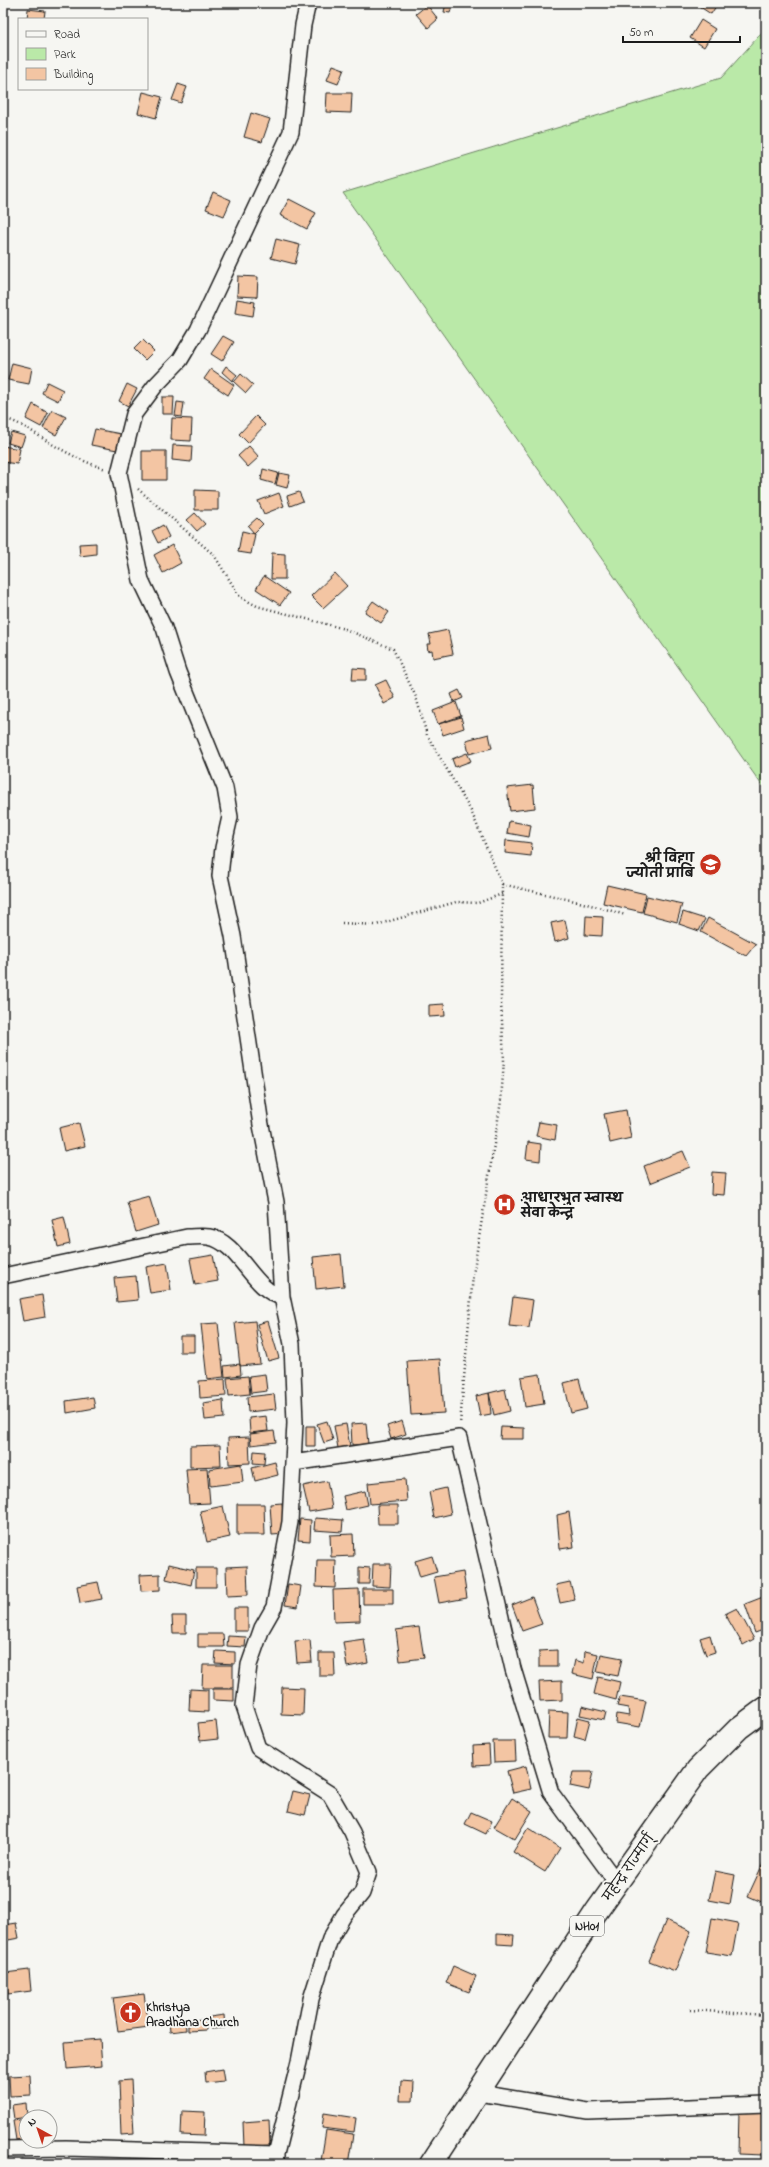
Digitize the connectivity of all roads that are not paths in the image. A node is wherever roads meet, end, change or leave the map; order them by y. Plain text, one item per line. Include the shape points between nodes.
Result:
1 (308, 3) edge
2 (3, 1276) edge
3 (282, 1297) junction
4 (294, 1463) junction
5 (766, 1708) edge
6 (617, 1883) junction
7 (479, 2094) junction
8 (766, 2104) edge
9 (3, 2149) edge
10 (276, 2159) edge
11 (431, 2164) edge

1 - 3 street via 303,25 291,132 198,330 180,360 155,386 134,414 120,473 141,580 164,628 178,672 225,788 230,817 220,876 233,936 261,1125 276,1202
2 - 3 street via 187,1237 210,1237 223,1244 259,1282 275,1295
3 - 4 street via 292,1344
4 - 6 street via 458,1438 512,1669 551,1793
4 - 10 street via 290,1522 277,1593 274,1607 262,1628 249,1665 244,1706 258,1748 330,1794 352,1832 369,1872 362,1893 344,1914 330,1939 311,1999
5 - 6 highway, महेन्द्र राज्मार्ग् / NH01 via 739,1728 698,1769
6 - 7 highway, महेन्द्र राज्मार्ग् / NH01
7 - 8 street via 588,2112
7 - 11 highway, महेन्द्र राज्मार्ग् / NH01
9 - 10 street via 66,2148

